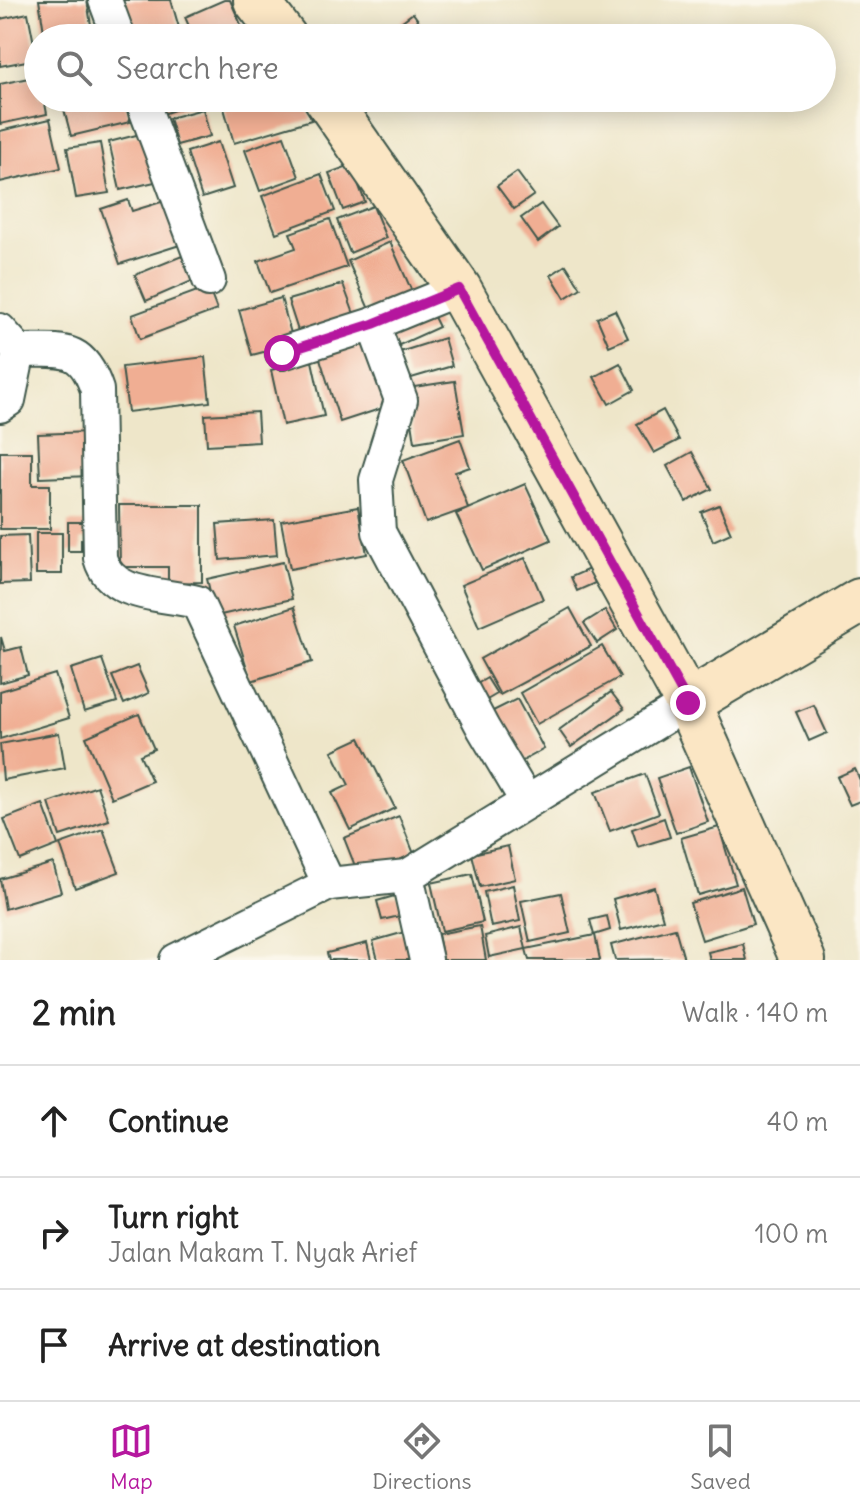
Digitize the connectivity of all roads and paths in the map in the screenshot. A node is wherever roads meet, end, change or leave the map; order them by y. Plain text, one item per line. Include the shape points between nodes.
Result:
1 (105, 0) edge
2 (256, 0) edge
3 (114, 24) edge
4 (274, 24) edge
5 (146, 112) edge
6 (336, 112) edge
7 (209, 280) dead end
8 (459, 289) junction
9 (373, 324) junction
10 (10, 340) edge
11 (282, 353) dead end
12 (0, 406) edge
13 (860, 601) edge
14 (688, 703) junction
15 (527, 802) junction
16 (407, 876) junction
17 (329, 884) junction
18 (176, 960) edge
19 (426, 960) edge
20 (803, 960) edge

1 - 3 street
2 - 4 street
5 - 7 street
6 - 8 street
8 - 9 street
8 - 14 street
9 - 11 street
9 - 15 street via 401,400 376,480 379,532
10 - 12 street via 9,400
10 - 17 street via 65,351 89,366 97,390 100,558 105,574 120,587 197,602
13 - 14 street
14 - 15 street
14 - 20 street
15 - 16 street
16 - 17 street
16 - 19 street
17 - 18 street

